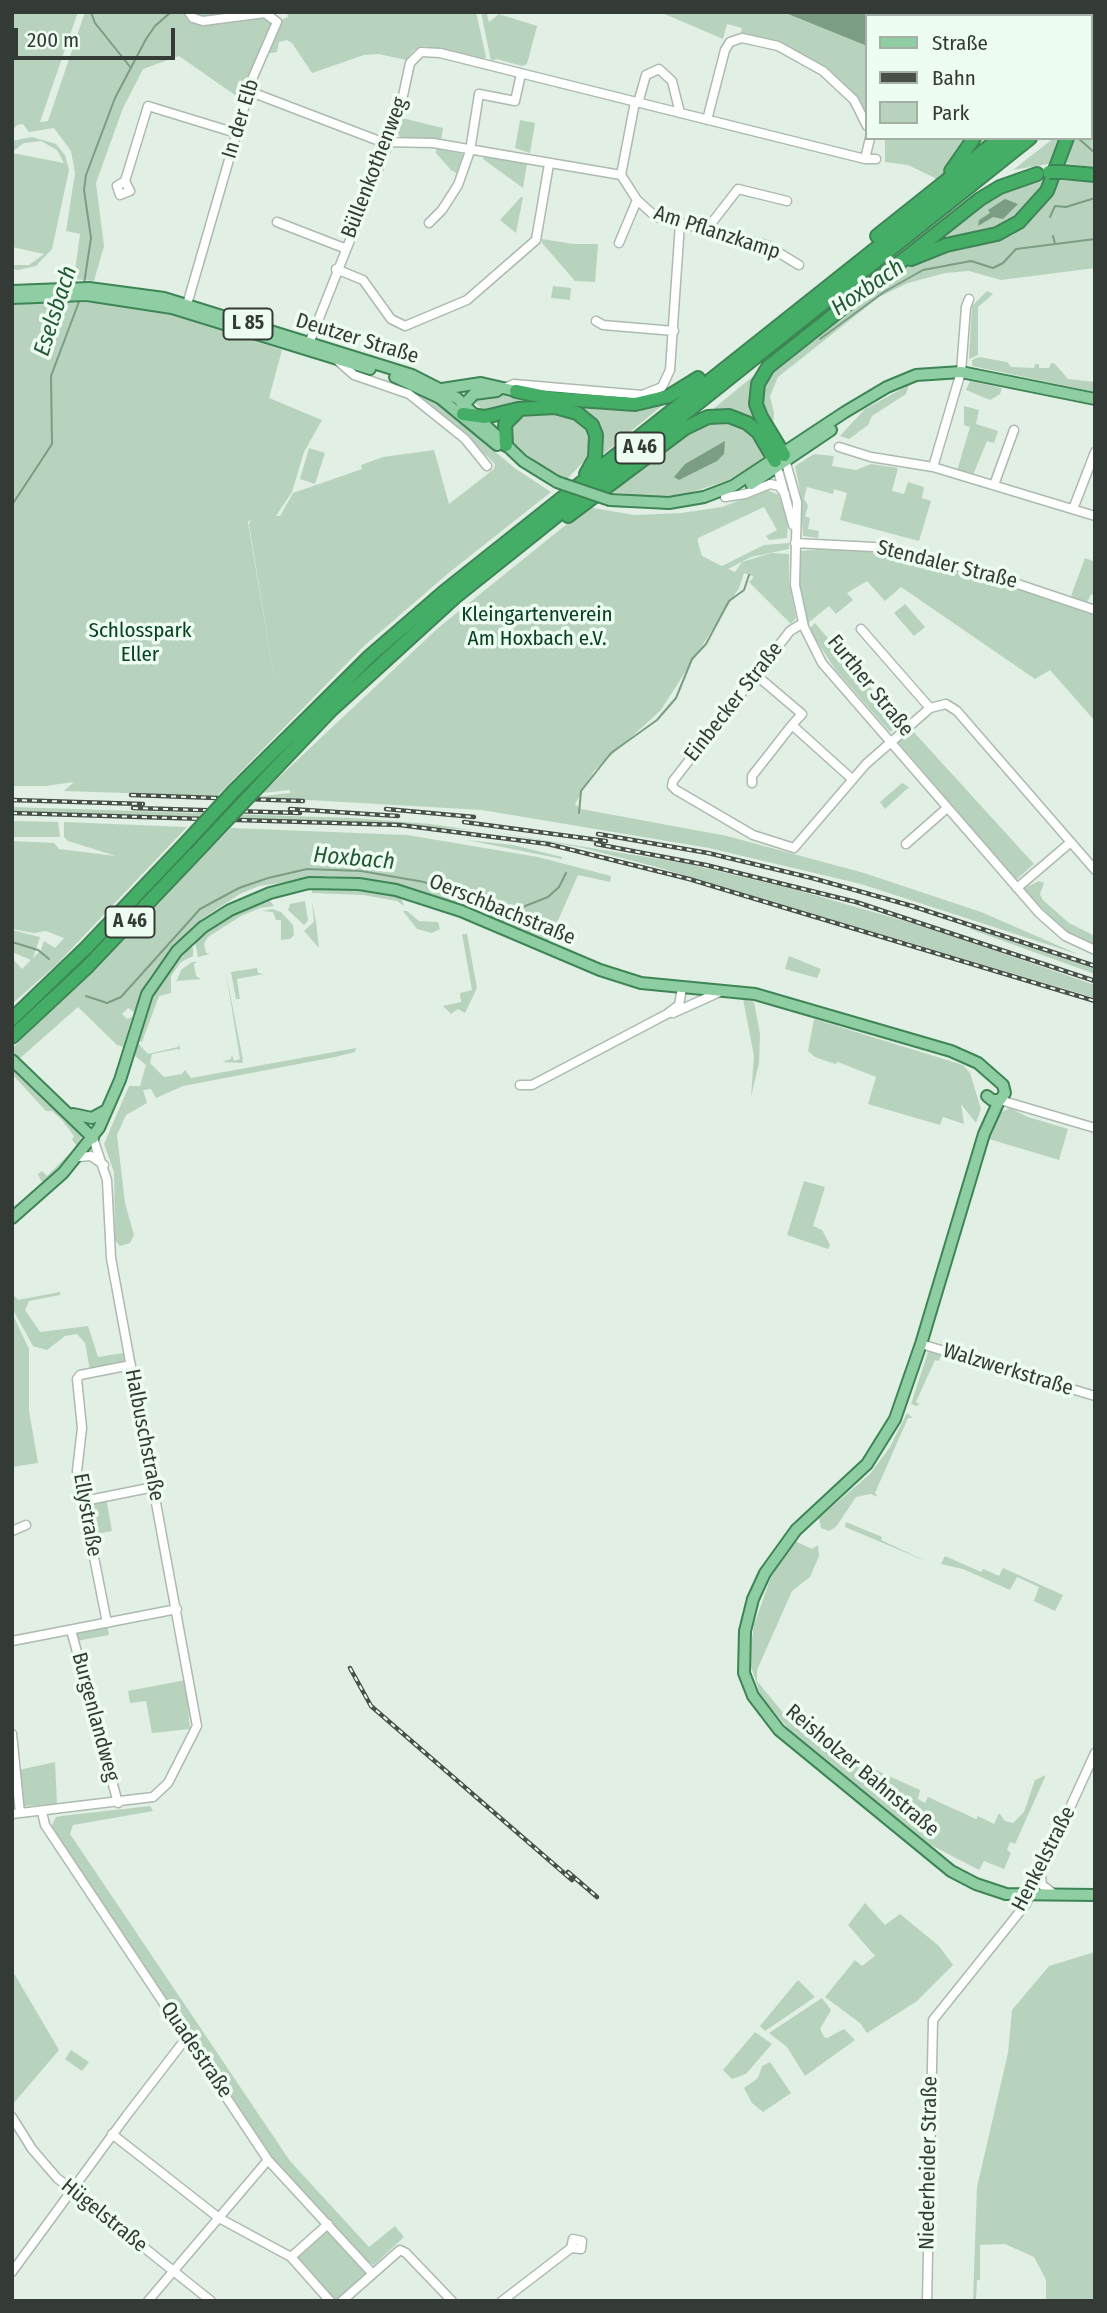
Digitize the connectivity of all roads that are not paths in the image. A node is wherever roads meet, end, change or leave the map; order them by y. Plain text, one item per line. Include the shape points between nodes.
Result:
1 (189, 12) edge
2 (521, 74) junction
3 (251, 92) junction
4 (637, 103) junction
5 (680, 114) junction
6 (707, 120) junction
7 (866, 123) edge
8 (236, 133) junction
9 (870, 140) edge
10 (972, 140) edge
11 (997, 140) edge
12 (1012, 140) edge
13 (1027, 140) edge
14 (1066, 140) edge
15 (387, 143) junction
16 (470, 151) junction
17 (866, 159) junction
18 (876, 159) dead end
19 (549, 164) junction
20 (1050, 172) junction
21 (621, 175) junction
22 (1095, 175) edge
23 (125, 181) dead end
24 (932, 192) junction
25 (637, 200) junction
26 (787, 201) dead end
27 (946, 205) junction
28 (276, 222) dead end
29 (429, 223) dead end
30 (680, 223) junction
31 (707, 229) junction
32 (619, 243) dead end
33 (344, 248) junction
34 (799, 265) dead end
35 (336, 269) junction
36 (886, 273) junction
37 (12, 291) edge
38 (76, 291) junction
39 (12, 299) edge
40 (969, 299) dead end
41 (186, 307) junction
42 (596, 321) dead end
43 (674, 331) junction
44 (307, 348) junction
45 (357, 367) junction
46 (961, 372) junction
47 (688, 387) junction
48 (442, 389) junction
49 (508, 389) junction
50 (1095, 399) edge
51 (531, 408) junction
52 (463, 409) junction
53 (672, 410) junction
54 (480, 417) junction
55 (1014, 430) dead end
56 (506, 445) junction
57 (839, 447) dead end
58 (1095, 452) edge
59 (783, 464) junction
60 (487, 466) dead end
61 (933, 467) junction
62 (579, 482) junction
63 (555, 484) junction
64 (994, 485) junction
65 (787, 496) junction
66 (725, 497) junction
67 (607, 502) junction
68 (1073, 509) junction
69 (1095, 516) edge
70 (542, 526) junction
71 (795, 531) junction
72 (795, 543) junction
73 (1095, 610) edge
74 (803, 623) junction
75 (861, 629) dead end
76 (756, 675) junction
77 (930, 708) junction
78 (792, 725) junction
79 (890, 742) junction
80 (852, 779) junction
81 (752, 783) dead end
82 (947, 808) junction
83 (1071, 842) junction
84 (906, 844) dead end
85 (1095, 870) edge
86 (1017, 888) junction
87 (1095, 950) edge
88 (682, 988) junction
89 (724, 990) junction
90 (667, 1014) junction
91 (12, 1019) edge
92 (12, 1037) edge
93 (12, 1060) edge
94 (520, 1085) dead end
95 (990, 1089) junction
96 (1001, 1097) junction
97 (108, 1109) junction
98 (68, 1111) junction
99 (1095, 1128) edge
100 (984, 1134) junction
101 (93, 1138) junction
102 (79, 1157) junction
103 (104, 1165) junction
104 (12, 1218) edge
105 (921, 1344) junction
106 (131, 1366) junction
107 (1095, 1396) edge
108 (154, 1487) junction
109 (84, 1501) junction
110 (26, 1525) dead end
111 (12, 1531) edge
112 (177, 1609) junction
113 (107, 1623) junction
114 (71, 1630) junction
115 (12, 1641) edge
116 (12, 1734) edge
117 (1095, 1753) edge
118 (118, 1803) junction
119 (42, 1811) junction
120 (16, 1814) edge
121 (1040, 1875) junction
122 (1006, 1894) junction
123 (1054, 1894) junction
124 (1031, 1895) junction
125 (1095, 1895) edge
126 (1015, 1918) junction
127 (932, 2025) joint
128 (187, 2037) junction
129 (12, 2117) edge
130 (112, 2134) junction
131 (268, 2160) junction
132 (71, 2191) junction
133 (219, 2218) junction
134 (328, 2224) junction
135 (571, 2248) dead end
136 (291, 2257) junction
137 (174, 2271) junction
138 (12, 2272) edge
139 (372, 2273) junction
140 (148, 2301) edge
141 (211, 2301) edge
142 (330, 2301) edge
143 (342, 2301) edge
144 (452, 2301) edge
145 (502, 2301) edge
146 (927, 2301) edge

1 - 3 street, In der Elb via 203,21 262,13 275,19
2 - 4 street
2 - 15 street, Büllenkothenweg via 421,52 410,62 398,119
2 - 16 street via 515,102 479,94
3 - 8 street, In der Elb
3 - 15 street
4 - 5 street
4 - 5 street via 646,75 659,69 672,80
4 - 21 street
5 - 6 street
6 - 7 street via 724,50 742,38 778,46 823,71 854,100
6 - 17 street
8 - 23 street via 148,106
8 - 41 street, In der Elb
9 - 17 street
10 - 24 highway
11 - 24 highway
12 - 53 highway, A 46
13 - 27 highway, A 46
14 - 36 highway via 1047,191 1018,222 997,234 927,251
15 - 16 street via 433,143
15 - 33 street, Büllenkothenweg
16 - 19 street
16 - 29 street via 454,194
17 - 18 street
19 - 21 street
19 - 35 street via 536,240 467,300 408,326 398,324 363,280
20 - 22 highway
20 - 27 highway via 1001,179
20 - 36 highway via 1000,187 980,199
21 - 25 street, Am Pflanzkamp
24 - 47 highway
25 - 30 street, Am Pflanzkamp via 656,217
25 - 32 street, Am Pflanzkamp
26 - 31 street via 738,189
27 - 70 highway, A 46
28 - 33 street, Büllenkothenweg
30 - 31 street, Am Pflanzkamp
30 - 43 street
31 - 34 street, Am Pflanzkamp via 766,245
33 - 35 street, Büllenkothenweg
35 - 44 street, Büllenkothenweg
36 - 59 highway via 762,374 756,404
37 - 38 main road, Deutzer Straße / L 85
38 - 39 main road, Deutzer Straße / L 85
38 - 41 main road, Deutzer Straße / L 85 via 130,292
40 - 46 street
41 - 44 main road, Deutzer Straße / L 85
42 - 43 street
43 - 49 street via 670,370 665,384 653,393
44 - 45 main road, Deutzer Straße / L 85
44 - 45 main road, Deutzer Straße / L 85
45 - 48 main road, Deutzer Straße / L 85 via 412,375
45 - 52 main road, L 85 via 425,389
45 - 60 street via 410,394 465,439
46 - 50 main road, L 85
46 - 59 main road, L 85 via 905,379 853,409
46 - 61 street
47 - 49 highway via 659,400 621,405
47 - 53 highway
48 - 49 main road via 475,383
48 - 52 main road, L 85
49 - 52 main road via 474,394
51 - 54 highway
51 - 56 highway via 506,421
51 - 62 highway via 567,409 592,425 596,453
52 - 54 highway
52 - 63 main road, L 85 via 520,465
53 - 62 highway, A 46
54 - 56 main road, L 85
55 - 64 street
56 - 63 main road, L 85
57 - 61 street
58 - 68 street
59 - 65 street, Further Straße
59 - 66 main road, L 85
59 - 67 main road, L 85 via 704,497 648,504
59 - 70 highway via 747,422 729,416 708,418 685,428 562,519
59 - 71 street, Further Straße via 797,502
61 - 64 street
62 - 91 highway, A 46, bridge via 370,656
63 - 67 main road, L 85, bridge
64 - 68 street
65 - 66 street via 779,486 770,484
65 - 71 street, Further Straße
66 - 67 main road, L 85 via 664,508
68 - 69 street
70 - 92 highway, A 46, bridge via 381,663 86,968
71 - 72 street, Further Straße
72 - 73 street, Stendaler Straße via 874,547 979,571
72 - 74 street, Further Straße via 795,585
74 - 76 street, Einbecker Straße via 790,631
74 - 79 street, Further Straße via 827,670
75 - 77 street
76 - 78 street via 802,714
76 - 80 street, Einbecker Straße via 672,786 752,835 793,848
77 - 79 street
77 - 83 street via 942,704 957,710
78 - 80 street
78 - 81 street via 752,776
79 - 80 street
79 - 82 street, Further Straße
82 - 84 street
82 - 86 street, Further Straße
83 - 85 street
83 - 86 street
86 - 87 street, Further Straße via 1057,930
88 - 89 main road, Oerschbachstraße
88 - 90 street via 679,1005
88 - 97 main road, Oerschbachstraße via 641,983 600,970 472,915 396,890 340,882 302,884 230,910 177,951 147,994
89 - 90 street
89 - 95 main road, Oerschbachstraße via 801,1006 958,1054 972,1061
90 - 94 street via 532,1085
93 - 98 main road
95 - 96 main road
95 - 96 main road
95 - 100 main road, Reisholzer Bahnstraße
96 - 99 street
96 - 100 main road, Reisholzer Bahnstraße
97 - 98 main road via 92,1118
97 - 101 main road, Oerschbachstraße
98 - 101 main road
100 - 105 main road, Reisholzer Bahnstraße
101 - 102 main road, Oerschbachstraße
101 - 103 street, Halbuschstraße
102 - 103 street via 90,1156
102 - 104 main road, Oerschbachstraße
103 - 106 street, Halbuschstraße via 108,1242
105 - 107 street, Walzwerkstraße
105 - 122 main road, Reisholzer Bahnstraße via 901,1405 881,1446 857,1476 796,1530 765,1573 745,1631 744,1673 759,1706 789,1738 951,1871
106 - 108 street, Halbuschstraße
106 - 109 street, Ellystraße via 77,1377 82,1429 77,1471
108 - 109 street
108 - 112 street, Halbuschstraße
109 - 113 street, Ellystraße
110 - 111 street
112 - 113 street
112 - 118 street, Halbuschstraße via 196,1709 195,1732 162,1791 149,1799
113 - 114 street
114 - 115 street
114 - 118 street, Burgenlandweg
116 - 120 street
117 - 121 street, Henkelstraße
118 - 119 street
119 - 120 street
119 - 128 street, Quadestraße via 45,1825
121 - 123 street via 1042,1885
121 - 124 street, Henkelstraße
122 - 124 main road, Reisholzer Bahnstraße
122 - 126 street via 1018,1904
123 - 124 main road, Reisholzer Bahnstraße
123 - 125 main road, Reisholzer Bahnstraße
124 - 126 street, Henkelstraße
126 - 127 street, Henkelstraße
127 - 146 street, Niederheider Straße
128 - 130 street
128 - 131 street, Quadestraße
129 - 132 street, Hügelstraße via 42,2162
130 - 132 street
130 - 133 street
131 - 133 street
131 - 134 street, Quadestraße
132 - 137 street, Hügelstraße
132 - 138 street
133 - 136 street
133 - 137 street
134 - 136 street
134 - 139 street, Quadestraße
135 - 145 street
136 - 142 street
137 - 140 street
137 - 141 street, Hügelstraße
139 - 143 street
139 - 144 street via 400,2250

